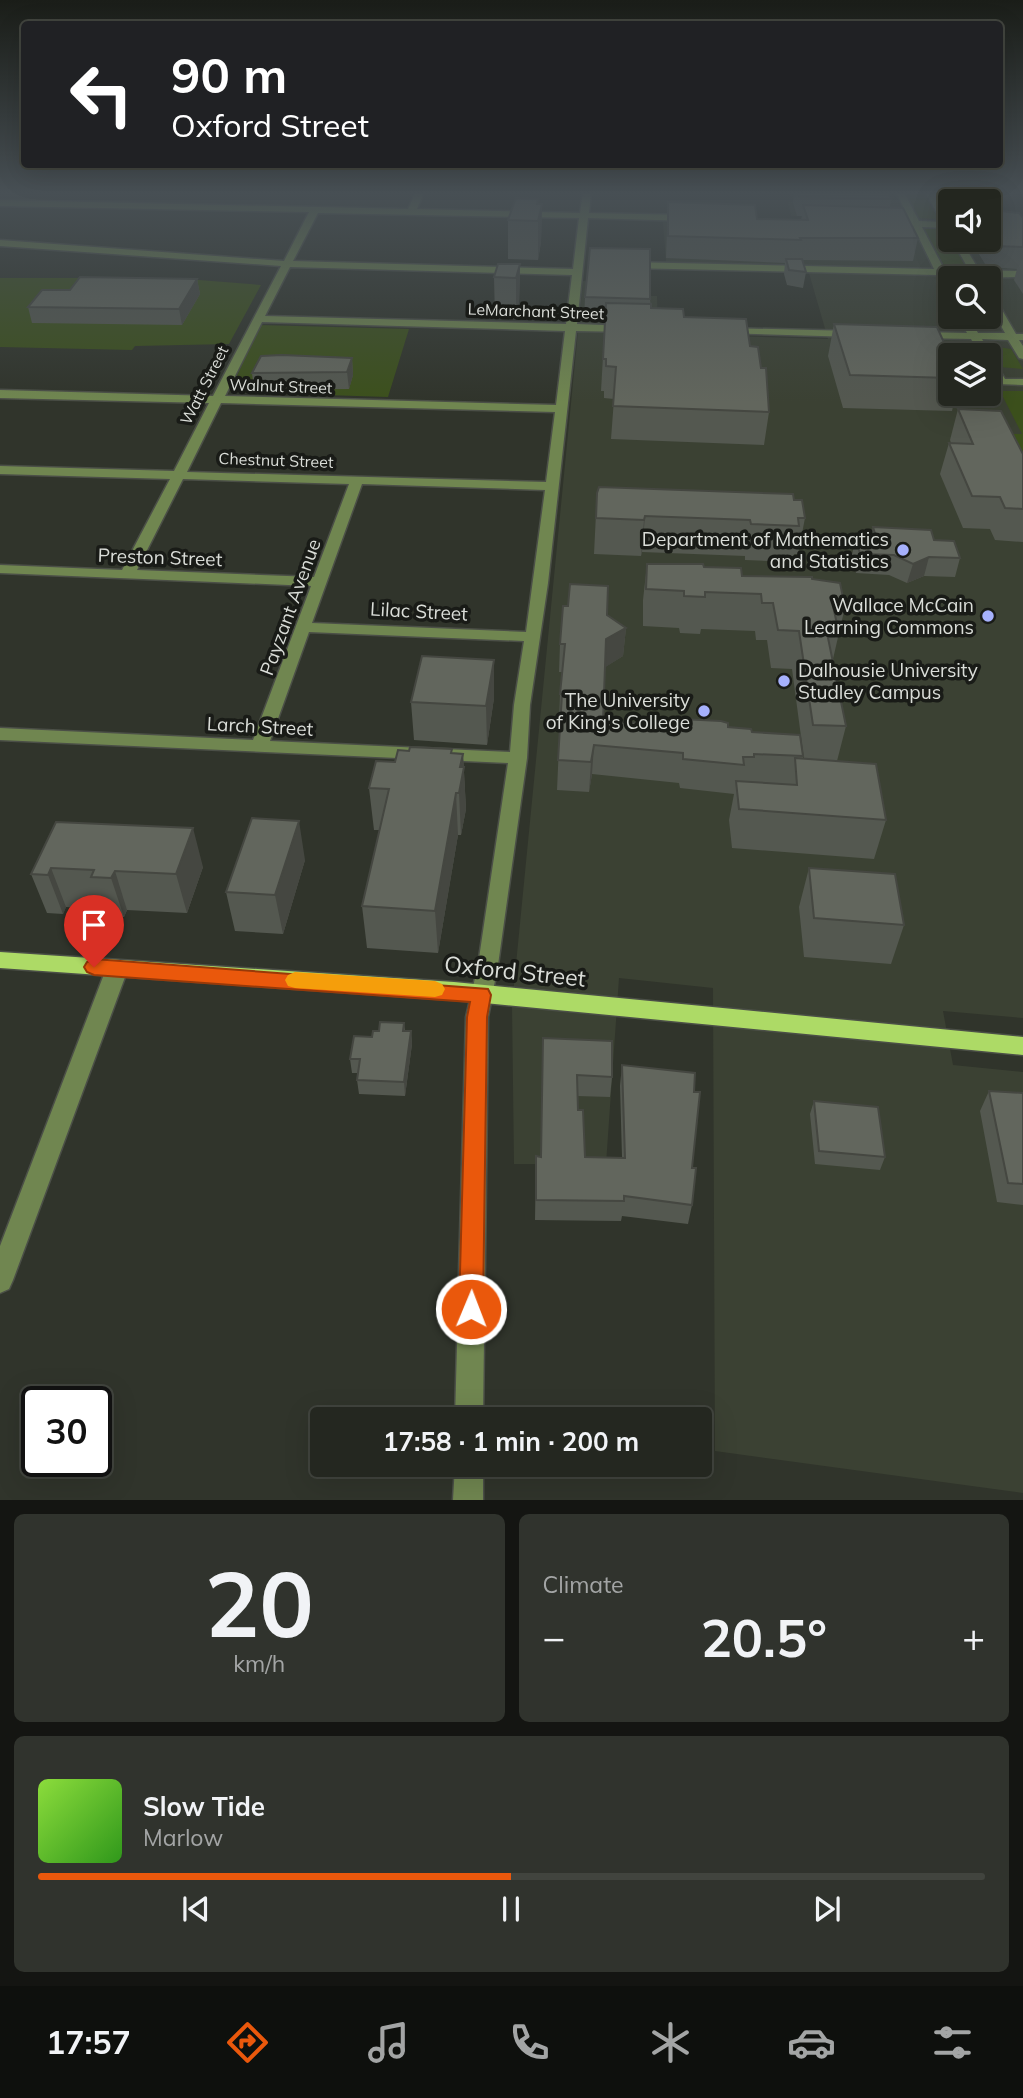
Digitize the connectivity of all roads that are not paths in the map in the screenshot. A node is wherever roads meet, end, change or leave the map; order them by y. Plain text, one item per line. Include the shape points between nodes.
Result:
1 (259, 262) edge
2 (584, 262) edge
3 (286, 264) junction
4 (620, 265) edge
5 (584, 267) junction
6 (938, 272) edge
7 (1001, 274) edge
8 (1023, 274) edge
9 (1001, 313) edge
10 (257, 319) junction
11 (570, 328) junction
12 (646, 329) edge
13 (971, 329) edge
14 (711, 331) edge
15 (872, 334) edge
16 (904, 335) edge
17 (975, 337) junction
18 (1018, 337) edge
19 (978, 343) edge
20 (1023, 356) edge
21 (1001, 382) edge
22 (1023, 382) edge
23 (0, 394) edge
24 (216, 400) junction
25 (561, 409) junction
26 (0, 470) edge
27 (178, 475) junction
28 (357, 480) junction
29 (551, 486) junction
30 (0, 569) edge
31 (127, 575) junction
32 (319, 582) junction
33 (304, 626) junction
34 (532, 637) junction
35 (0, 734) edge
36 (259, 747) junction
37 (518, 758) junction
38 (0, 960) edge
39 (117, 969) junction
40 (481, 995) junction
41 (1023, 1046) edge
42 (2, 1269) edge
43 (469, 1407) edge
44 (469, 1477) edge
45 (468, 1500) edge

1 - 3 street
2 - 5 street
3 - 5 street
3 - 10 street, Watt Street
4 - 6 street
5 - 11 street
7 - 8 street
9 - 18 street
10 - 11 street, LeMarchant Street
10 - 24 street, Watt Street
11 - 12 street, LeMarchant Street
11 - 25 street
13 - 17 street
14 - 15 street
16 - 17 street
17 - 18 street
17 - 19 street
18 - 20 street
21 - 22 street
23 - 24 street, Walnut Street
24 - 25 street, Walnut Street
24 - 27 street, Watt Street
25 - 29 street
26 - 27 street, Chestnut Street
27 - 28 street, Chestnut Street
27 - 31 street, Watt Street
28 - 29 street, Chestnut Street
28 - 32 street, Payzant Avenue
29 - 34 street
30 - 31 street, Preston Street
31 - 32 street, Preston Street
32 - 33 street, Payzant Avenue
33 - 34 street, Lilac Street
33 - 36 street, Payzant Avenue
34 - 37 street
35 - 36 street, Larch Street
36 - 37 street, Larch Street
37 - 40 street
38 - 39 main road, Oxford Street
39 - 40 main road, Oxford Street
39 - 42 street
40 - 41 main road, Oxford Street
40 - 43 street
44 - 45 street

